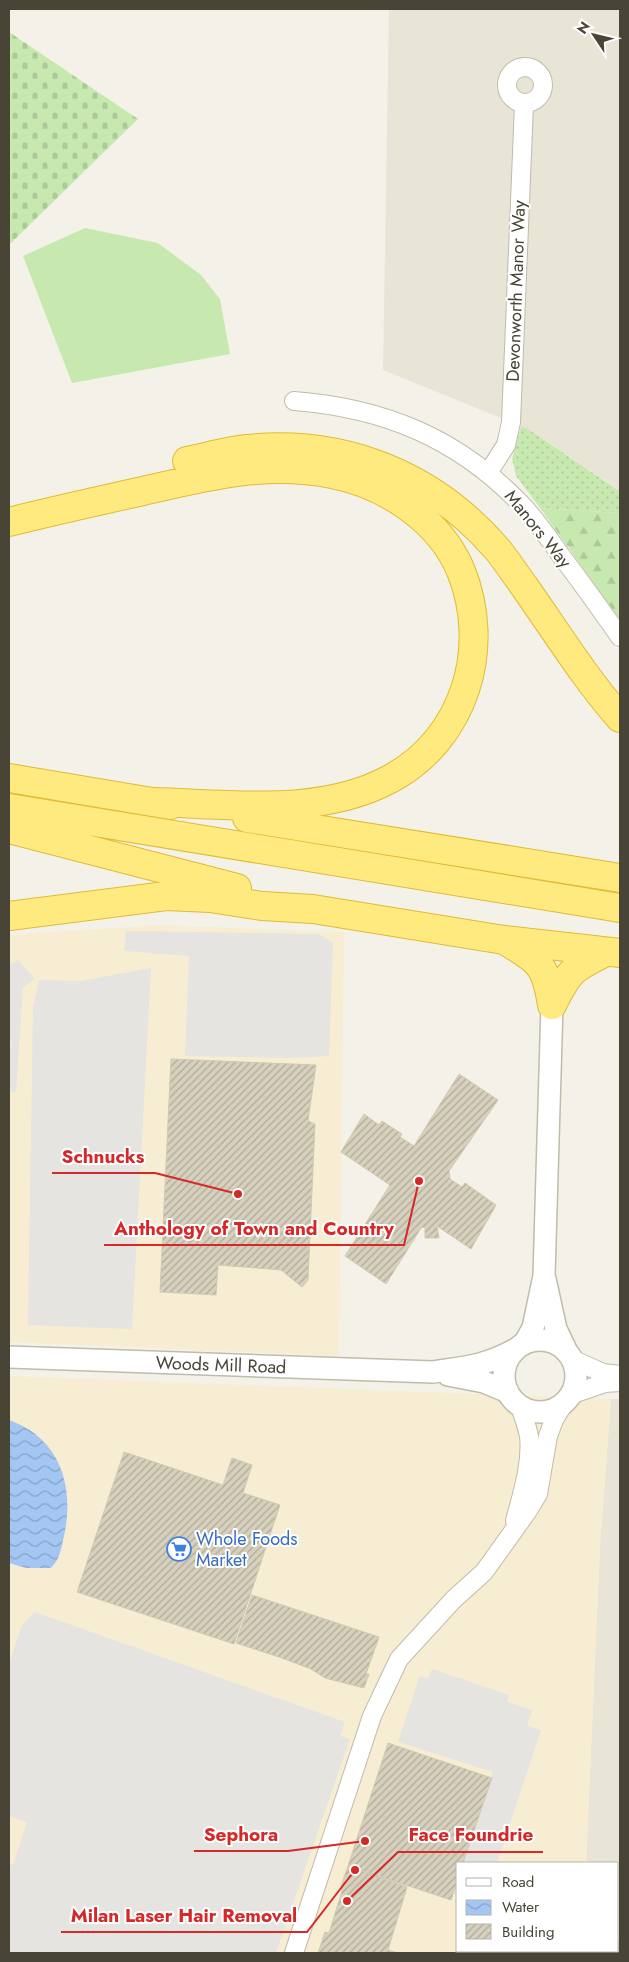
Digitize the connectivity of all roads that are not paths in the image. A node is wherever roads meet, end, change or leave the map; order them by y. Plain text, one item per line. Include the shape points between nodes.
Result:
1 (524, 104) dead end
2 (294, 401) dead end
3 (488, 473) junction
4 (9, 503) edge
5 (9, 522) edge
6 (620, 637) edge
7 (620, 718) edge
8 (9, 778) edge
9 (153, 802) junction
10 (9, 808) edge
11 (9, 828) edge
12 (620, 878) edge
13 (620, 908) edge
14 (313, 909) junction
15 (9, 916) edge
16 (504, 940) junction
17 (613, 953) edge
18 (552, 1006) junction
19 (544, 1276) junction
20 (520, 1346) junction
21 (570, 1355) junction
22 (9, 1357) edge
23 (433, 1372) junction
24 (620, 1375) edge
25 (620, 1382) edge
26 (514, 1399) junction
27 (567, 1399) junction
28 (512, 1531) junction
29 (294, 1953) edge

1 - 3 street, Devonworth Manor Way via 511,422 506,445
2 - 3 street, Manors Way via 322,403 396,421 431,435
3 - 6 street, Manors Way via 541,528
4 - 7 highway via 246,449 324,450 386,466 447,502 498,550
5 - 9 highway via 217,473 278,468 306,470 366,484 399,500 424,519 444,542 460,569 471,601 474,626 468,686 451,721 416,762 391,779 362,791 304,804
8 - 9 highway
9 - 12 highway
10 - 13 highway
11 - 14 highway
14 - 15 highway via 166,896
14 - 16 highway
16 - 17 highway
16 - 18 highway via 529,954 541,968 548,982
17 - 18 highway via 578,965 568,975
18 - 19 street
19 - 20 street via 533,1328
19 - 21 street via 556,1329
20 - 21 street via 551,1341
20 - 23 street, Woods Mill Road via 485,1364
20 - 26 street via 506,1365 504,1374
21 - 24 street via 604,1373
21 - 27 street via 576,1378
22 - 23 street, Woods Mill Road
23 - 26 street, Woods Mill Road via 484,1382
25 - 27 street via 605,1384
26 - 27 street via 529,1410 548,1411
26 - 28 street via 529,1435 529,1448 528,1467
27 - 28 street via 548,1436 538,1494
28 - 29 street via 484,1572 454,1599 399,1659 372,1716

